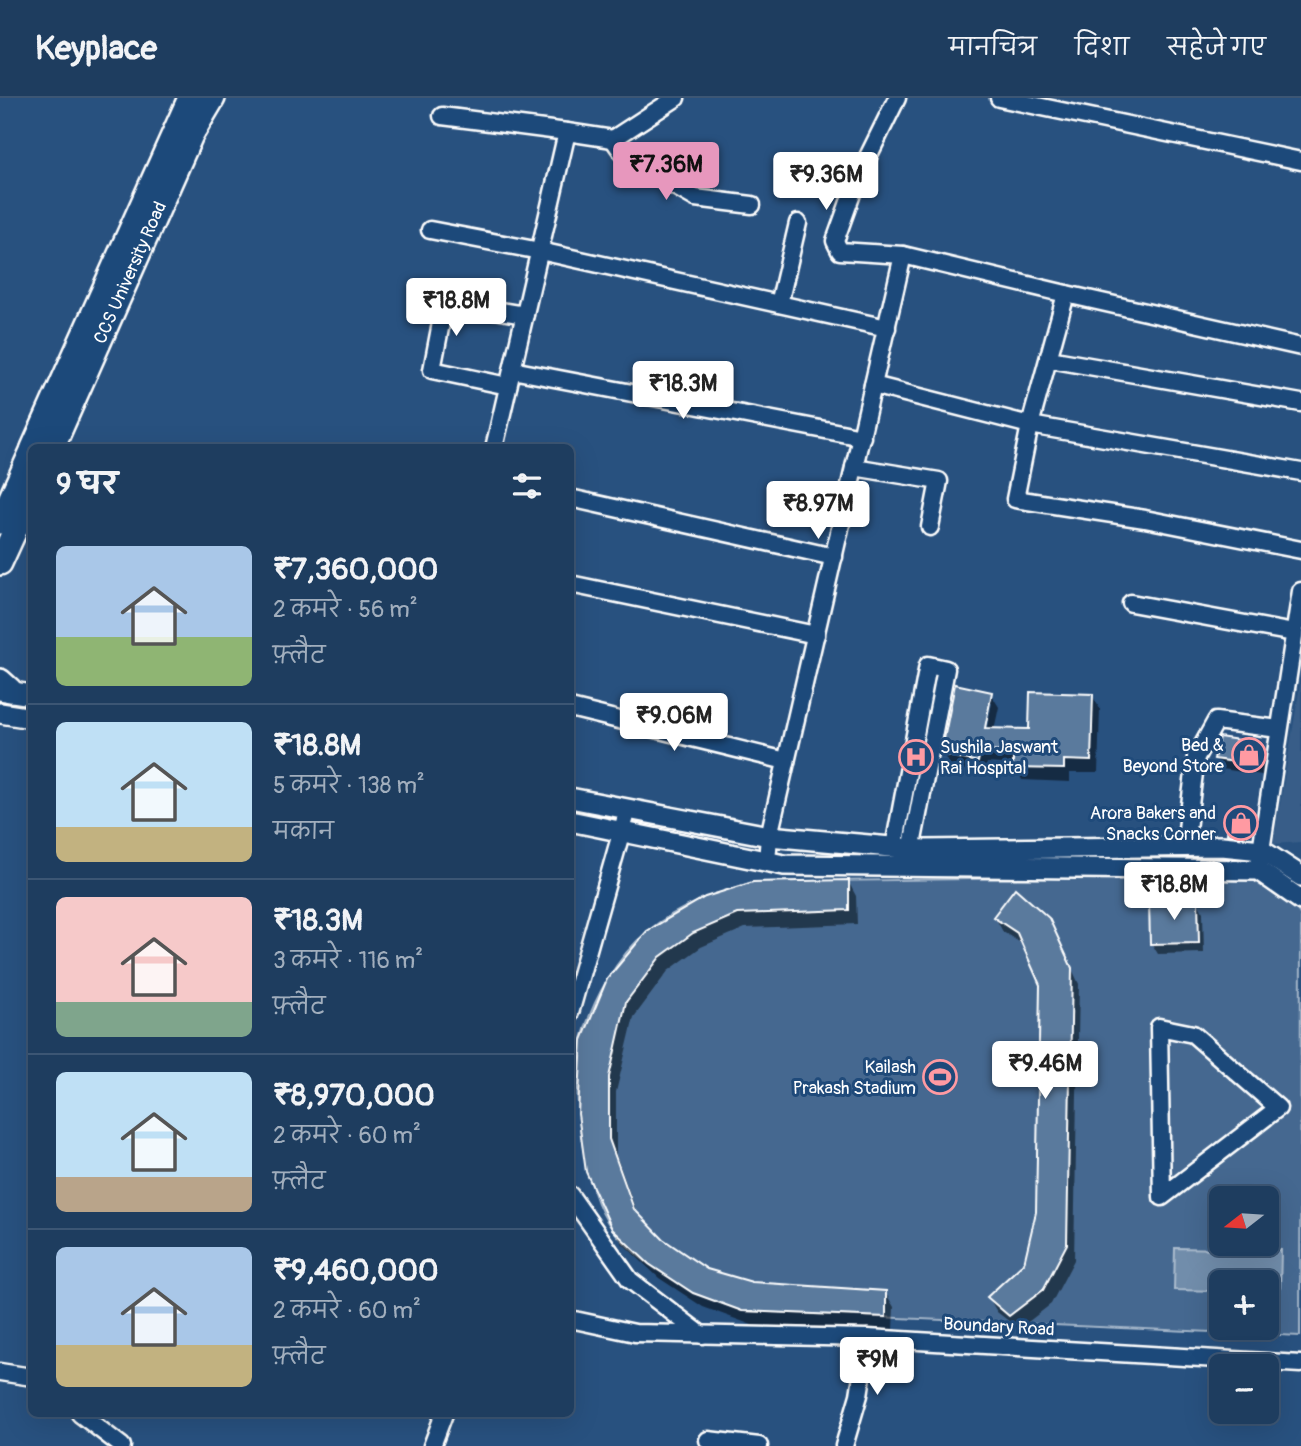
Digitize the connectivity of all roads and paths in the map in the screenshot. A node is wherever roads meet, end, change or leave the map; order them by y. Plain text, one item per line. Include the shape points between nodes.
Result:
1 (190, 98) edge
2 (214, 98) edge
3 (676, 98) edge
4 (897, 98) edge
5 (999, 98) edge
6 (442, 116) dead end
7 (568, 132) junction
8 (613, 139) junction
9 (1301, 161) edge
10 (752, 205) dead end
11 (798, 223) dead end
12 (430, 230) dead end
13 (540, 251) junction
14 (904, 255) junction
15 (1066, 294) junction
16 (109, 299) junction
17 (779, 304) junction
18 (525, 315) junction
19 (887, 328) junction
20 (1301, 346) edge
21 (85, 353) junction
22 (1049, 359) junction
23 (510, 378) junction
24 (873, 385) junction
25 (1301, 403) edge
26 (1030, 425) junction
27 (862, 437) junction
28 (35, 444) edge
29 (53, 444) edge
30 (495, 444) edge
31 (855, 467) junction
32 (1301, 472) edge
33 (27, 488) edge
34 (574, 499) edge
35 (0, 522) edge
36 (930, 527) dead end
37 (1301, 550) edge
38 (834, 558) junction
39 (0, 563) edge
40 (574, 585) edge
41 (1301, 591) edge
42 (1132, 603) dead end
43 (1294, 633) junction
44 (816, 635) junction
45 (574, 709) edge
46 (0, 713) edge
47 (27, 717) edge
48 (0, 726) edge
49 (1279, 729) junction
50 (786, 761) junction
51 (574, 798) edge
52 (628, 809) junction
53 (574, 822) edge
54 (1187, 829) dead end
55 (622, 832) junction
56 (769, 836) junction
57 (1124, 848) junction
58 (1261, 850) junction
59 (904, 855) junction
60 (766, 862) junction
61 (1125, 868) junction
62 (1258, 870) junction
63 (1298, 871) edge
64 (1301, 900) edge
65 (574, 999) edge
66 (1278, 1108) joint
67 (574, 1201) edge
68 (574, 1320) edge
69 (702, 1335) junction
70 (868, 1338) junction
71 (1301, 1364) edge
72 (0, 1371) edge
73 (28, 1376) edge
74 (84, 1417) edge
75 (443, 1417) edge
76 (708, 1440) dead end
77 (122, 1446) edge
78 (432, 1446) edge
79 (760, 1446) edge
80 (844, 1446) edge

1 - 16 highway, CCS University Road
2 - 16 highway, CCS University Road
3 - 8 street
4 - 14 street via 858,177 835,241 840,251
5 - 9 street
6 - 7 street
7 - 8 street
7 - 13 street
8 - 10 street via 627,159 695,198
11 - 17 street
12 - 13 street
13 - 17 street
13 - 18 street
14 - 15 street
14 - 19 street
15 - 20 street
15 - 22 street
16 - 21 highway, CCS University Road
17 - 19 street
18 - 23 street
18 - 23 street via 444,302 432,370
19 - 24 street
21 - 28 highway, CCS University Road
21 - 29 highway, CCS University Road
22 - 25 street
22 - 26 street
23 - 27 street
23 - 30 street
24 - 26 street
24 - 27 street
26 - 32 street
26 - 37 street via 1015,499
27 - 31 street
31 - 36 street via 939,481
31 - 38 street
33 - 35 highway, CCS University Road
33 - 39 highway, CCS University Road
34 - 38 street
38 - 44 street
40 - 44 street
41 - 43 street
42 - 43 street
43 - 49 street
44 - 50 street
45 - 50 street
46 - 47 main road
47 - 48 main road
49 - 54 street via 1216,720 1196,757
49 - 58 street
50 - 56 street
51 - 52 main road
52 - 55 street
52 - 56 main road
53 - 55 main road
55 - 60 main road
55 - 65 street
56 - 59 main road
56 - 60 street
57 - 58 main road
57 - 59 main road
57 - 61 main road
58 - 62 street
58 - 63 main road
59 - 59 street via 928,664 946,668
59 - 60 main road via 784,865
59 - 61 main road
61 - 62 main road
62 - 64 main road
66 - 66 street via 1268,1116 1162,1197 1159,1027 1193,1034
67 - 69 street via 630,1280
68 - 69 street, Boundary Road via 635,1333
69 - 70 street, Boundary Road
70 - 71 street, Boundary Road
70 - 80 street via 859,1395
72 - 73 street
74 - 77 street
75 - 78 street
76 - 79 street

